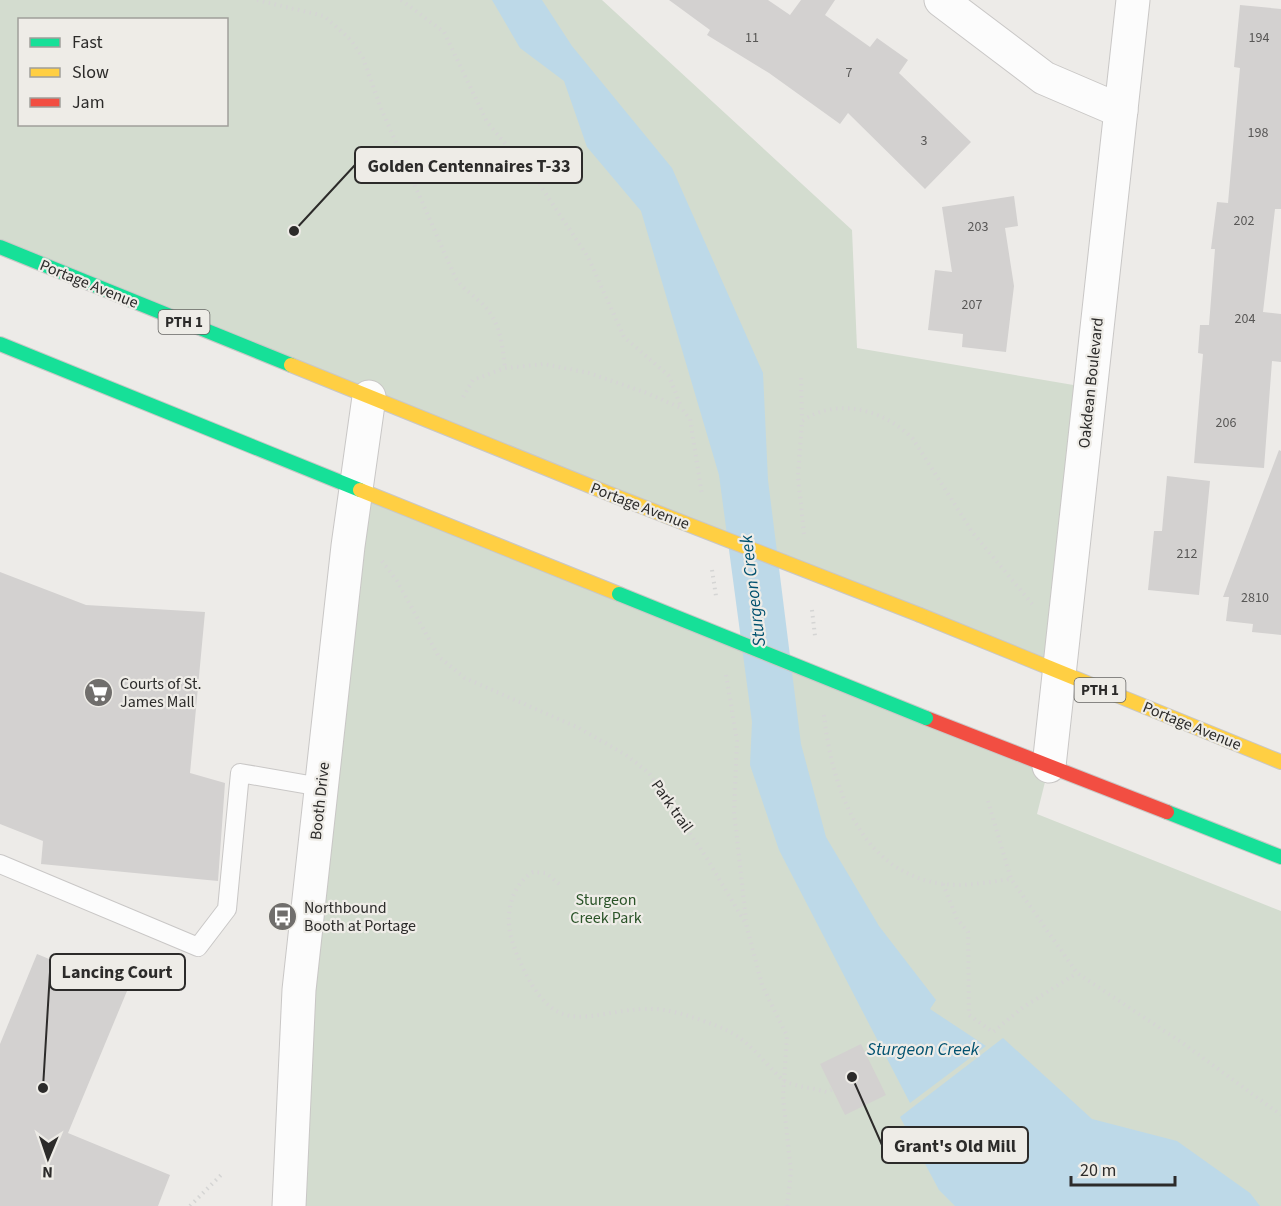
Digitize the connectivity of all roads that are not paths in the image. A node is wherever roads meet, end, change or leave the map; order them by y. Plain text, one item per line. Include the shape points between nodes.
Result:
1 (941, 0) edge
2 (1133, 0) edge
3 (1121, 111) junction
4 (0, 248) edge
5 (0, 344) edge
6 (369, 397) junction
7 (356, 487) junction
8 (1058, 673) junction
9 (1281, 762) edge
10 (1049, 766) junction
11 (321, 787) junction
12 (1281, 857) edge
13 (0, 864) edge
14 (289, 1206) edge

1 - 3 street via 1044,78
2 - 3 street, Oakdean Boulevard
3 - 8 street, Oakdean Boulevard
4 - 6 highway, Portage Avenue / PTH 1
5 - 7 highway
6 - 7 street, Booth Drive
6 - 8 highway, Portage Avenue / PTH 1, bridge
7 - 10 highway, bridge
7 - 11 street, Booth Drive
8 - 9 highway, Portage Avenue / PTH 1
8 - 10 street, Oakdean Boulevard
10 - 12 highway
11 - 13 lane via 240,773 227,909 198,948
11 - 14 street, Booth Drive via 299,990

